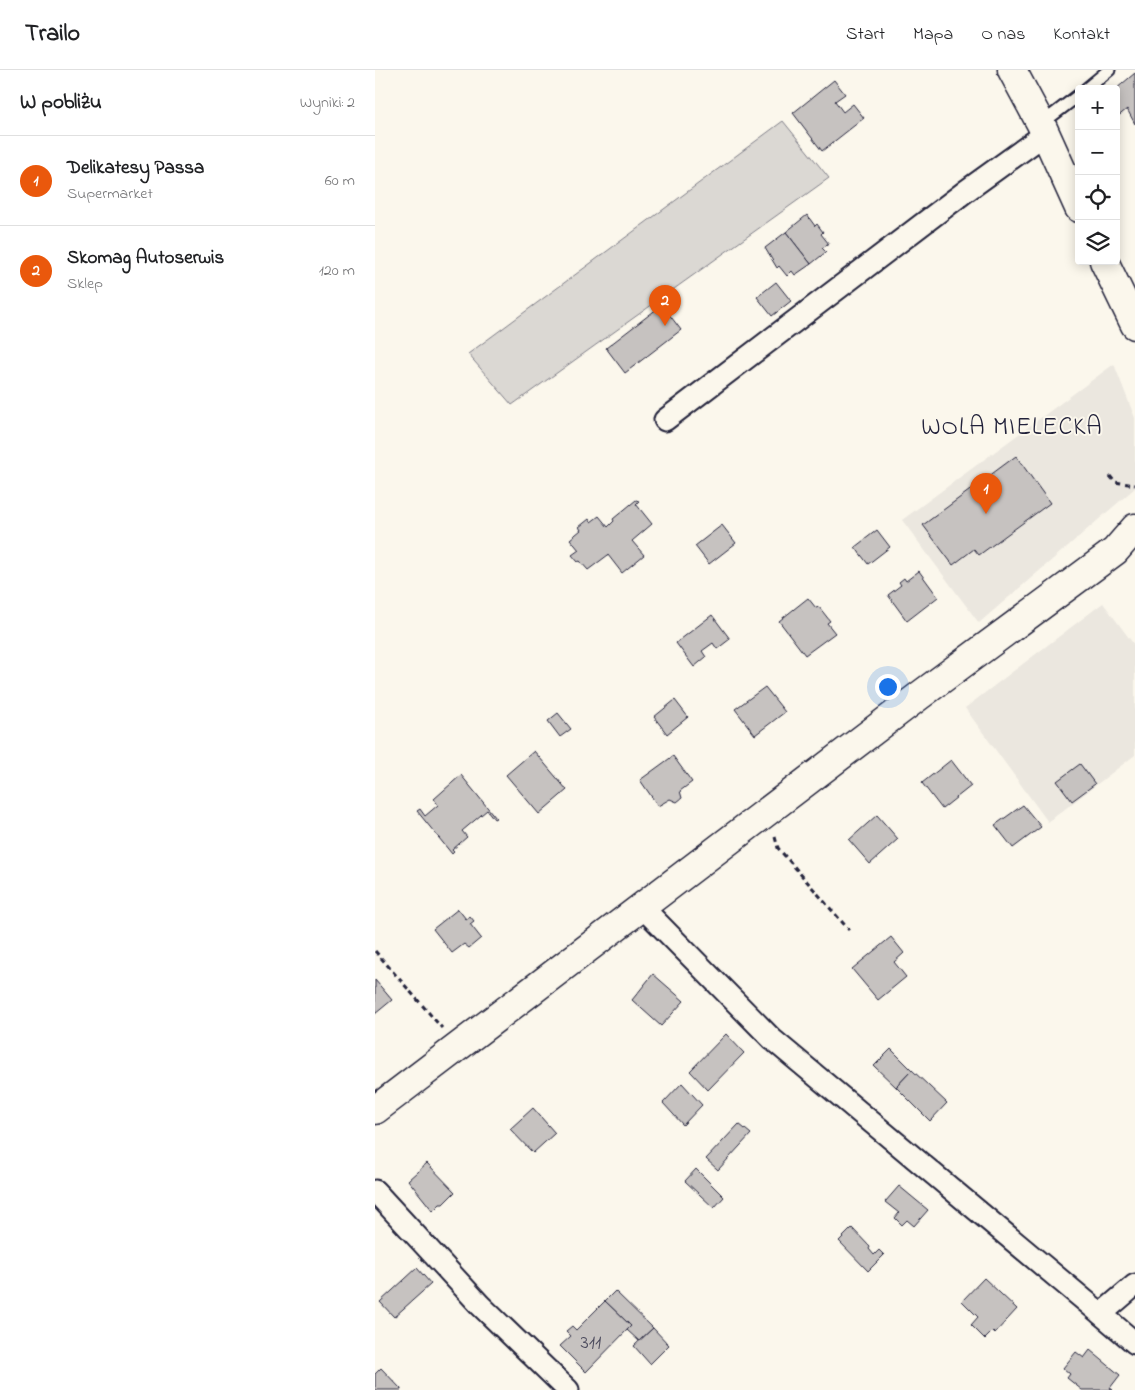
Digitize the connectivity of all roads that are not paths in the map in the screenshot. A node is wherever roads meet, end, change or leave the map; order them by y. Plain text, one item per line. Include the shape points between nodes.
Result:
1 (1012, 70) edge
2 (1109, 70) edge
3 (1091, 85) edge
4 (1075, 99) edge
5 (1043, 129) junction
6 (1075, 199) edge
7 (1106, 265) edge
8 (1135, 326) edge
9 (665, 420) dead end
10 (1135, 528) edge
11 (1125, 547) edge
12 (642, 907) junction
13 (375, 1110) edge
14 (375, 1192) edge
15 (1135, 1285) edge
16 (1101, 1314) junction
17 (1135, 1343) edge
18 (568, 1390) edge

1 - 5 street
2 - 3 lane
4 - 5 lane
5 - 6 street
5 - 9 street
7 - 8 street
10 - 11 street
11 - 12 street
12 - 13 street
12 - 16 street via 772,1039
14 - 18 street via 480,1305
15 - 16 street
16 - 17 street

